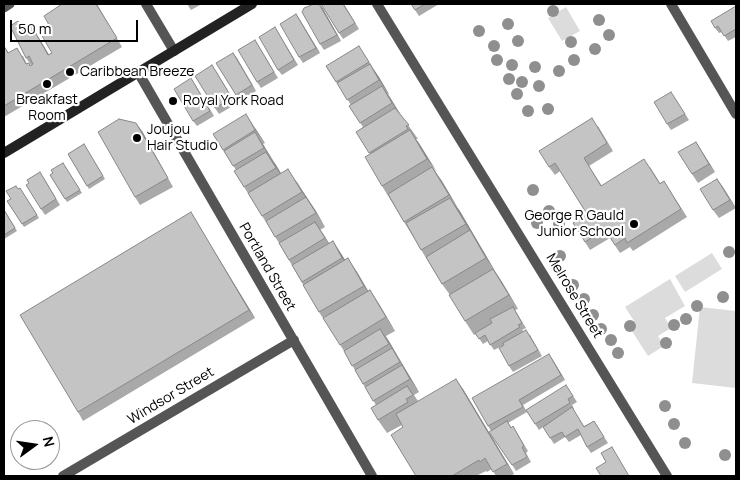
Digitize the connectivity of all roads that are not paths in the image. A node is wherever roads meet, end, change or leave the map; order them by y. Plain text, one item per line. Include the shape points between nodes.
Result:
1 (10, 4) edge
2 (146, 4) edge
3 (252, 4) edge
4 (377, 4) edge
5 (671, 4) edge
6 (4, 8) edge
7 (174, 51) junction
8 (138, 72) junction
9 (736, 114) edge
10 (4, 153) edge
11 (294, 340) junction
12 (63, 476) edge
13 (372, 476) edge
14 (667, 476) edge

1 - 6 lane
2 - 7 street
3 - 7 main road
4 - 14 street, Melrose Street
5 - 9 street
7 - 8 main road
8 - 10 main road
8 - 11 street, Portland Street
11 - 12 street, Windsor Street
11 - 13 street, Portland Street

